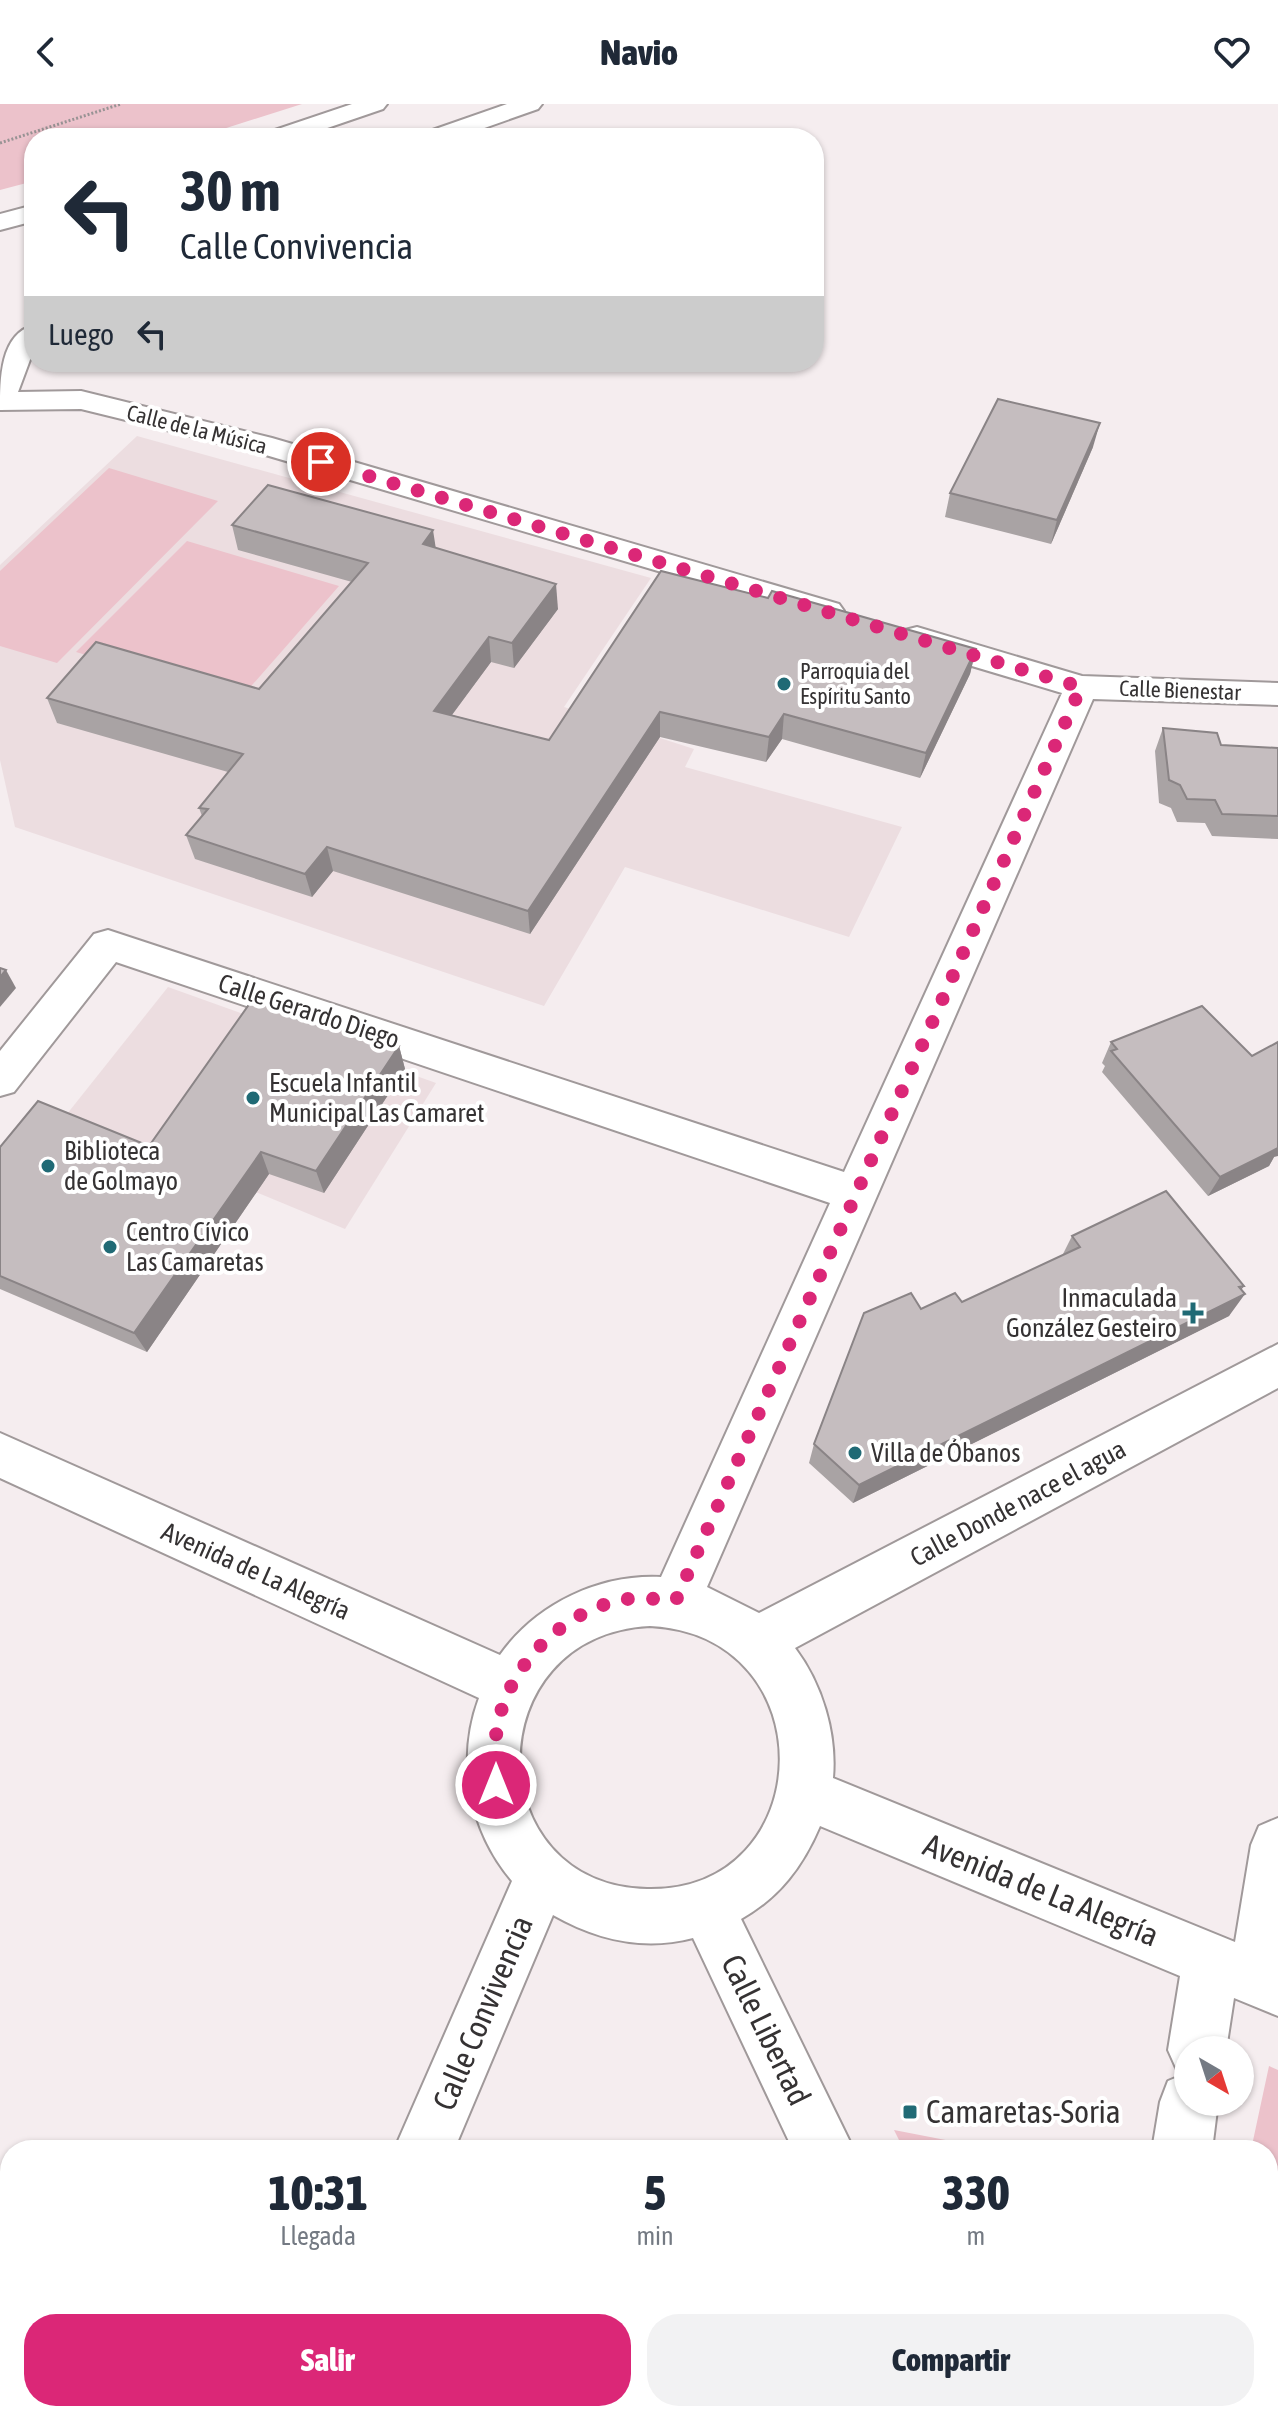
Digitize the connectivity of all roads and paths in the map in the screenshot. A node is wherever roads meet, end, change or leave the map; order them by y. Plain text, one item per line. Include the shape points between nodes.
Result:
1 (121, 104) edge
2 (375, 104) edge
3 (530, 104) edge
4 (47, 128) edge
5 (304, 128) edge
6 (462, 128) edge
7 (24, 135) edge
8 (0, 143) edge
9 (24, 216) edge
10 (0, 222) edge
11 (24, 344) edge
12 (0, 401) edge
13 (855, 619) edge
14 (886, 628) edge
15 (1081, 687) junction
16 (1278, 694) edge
17 (0, 1080) edge
18 (856, 1194) junction
19 (1278, 1365) edge
20 (0, 1455) edge
21 (676, 1600) junction
22 (757, 1641) junction
23 (511, 1686) junction
24 (803, 1792) junction
25 (1278, 1845) edge
26 (542, 1876) junction
27 (708, 1910) junction
28 (1249, 1976) edge
29 (1207, 2036) edge
30 (1187, 2116) edge
31 (428, 2140) edge
32 (819, 2140) edge
33 (1183, 2140) edge

1 - 4 path
2 - 5 main road
3 - 6 main road
7 - 8 path
9 - 10 main road
11 - 12 main road
12 - 13 main road, Calle de la Música via 81,400 262,444
14 - 15 main road
15 - 16 main road, Calle Bienestar
15 - 18 main road
17 - 18 main road, Calle Gerardo Diego via 108,944
18 - 21 main road
19 - 22 main road, Calle Donde nace el agua
20 - 23 main road, Avenida de La Alegría
21 - 22 main road via 719,1614
21 - 23 main road via 627,1599 580,1614 540,1644
22 - 24 main road via 788,1684 805,1736
23 - 26 main road via 496,1734 496,1785 512,1833
24 - 27 main road via 785,1841 752,1881
24 - 28 main road, Avenida de La Alegría
25 - 28 main road
26 - 27 main road via 578,1903 619,1918 665,1920
26 - 31 main road, Calle Convivencia
27 - 32 main road, Calle Libertad
28 - 29 main road
30 - 33 main road

